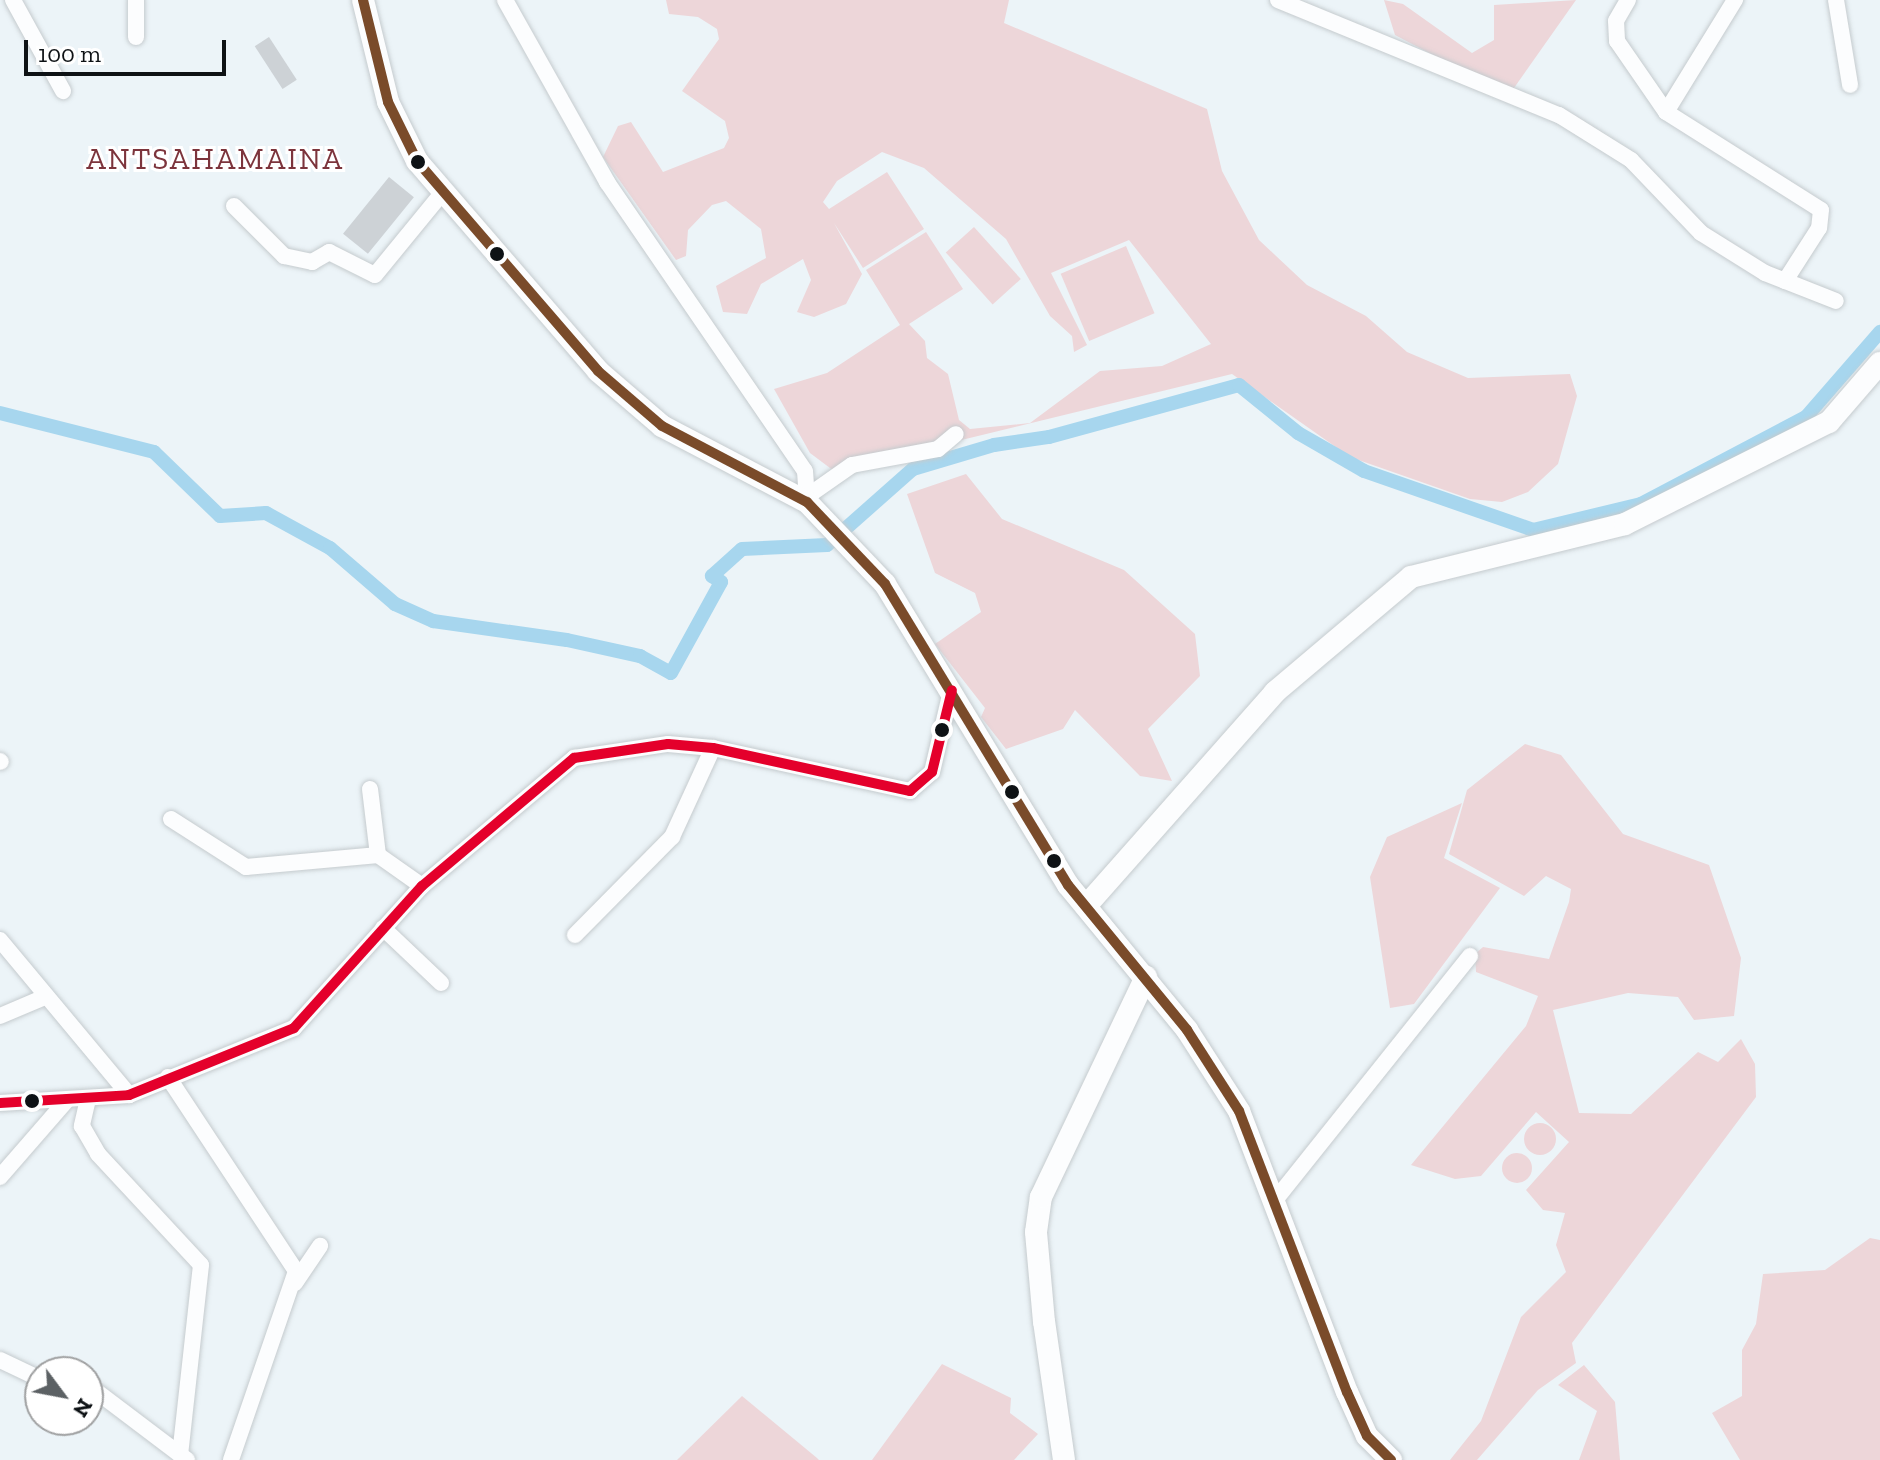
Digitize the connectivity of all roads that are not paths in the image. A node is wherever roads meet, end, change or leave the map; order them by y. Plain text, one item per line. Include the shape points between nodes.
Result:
1 (13, 0) edge
2 (136, 0) edge
3 (363, 0) edge
4 (505, 0) edge
5 (1278, 0) edge
6 (1628, 0) edge
7 (1735, 0) edge
8 (1836, 0) edge
9 (136, 37) dead end
10 (1850, 85) dead end
11 (63, 91) dead end
12 (1666, 112) junction
13 (442, 193) junction
14 (234, 206) dead end
15 (1785, 281) junction
16 (1836, 301) dead end
17 (1880, 363) edge
18 (956, 434) dead end
19 (810, 498) junction
20 (952, 690) junction
21 (713, 748) junction
22 (370, 789) dead end
23 (171, 819) dead end
24 (378, 855) junction
25 (422, 886) junction
26 (1086, 906) junction
27 (383, 928) junction
28 (575, 935) dead end
29 (0, 940) edge
30 (1470, 956) dead end
31 (1146, 977) junction
32 (441, 983) dead end
33 (45, 997) junction
34 (0, 1016) edge
35 (168, 1077) junction
36 (129, 1095) junction
37 (88, 1099) junction
38 (66, 1101) junction
39 (0, 1103) edge
40 (0, 1177) edge
41 (1276, 1199) junction
42 (320, 1246) dead end
43 (295, 1283) junction
44 (0, 1360) edge
45 (24, 1371) edge
46 (104, 1397) edge
47 (184, 1457) edge
48 (231, 1460) edge
49 (1064, 1460) edge
50 (1391, 1460) edge

1 - 11 street
2 - 9 street
3 - 13 main road via 388,102
4 - 19 street via 570,123 805,471
5 - 15 street via 1559,115 1631,160 1701,233
6 - 12 street via 1616,21 1617,41
7 - 12 street
8 - 10 street
12 - 15 street via 1821,210 1819,228
13 - 14 street via 375,275 329,252 312,262 284,256
13 - 19 main road via 629,403
15 - 16 street
17 - 26 main road via 1829,422 1625,524 1411,577 1275,692
18 - 19 street via 938,449 852,465
19 - 20 main road via 842,533
20 - 21 street via 932,772 910,791
20 - 26 main road
21 - 25 street via 656,745 574,758
21 - 28 street via 672,837
22 - 24 street
23 - 24 street via 246,867
24 - 25 street
25 - 27 street
26 - 31 main road
27 - 32 street
27 - 35 street via 294,1028
29 - 33 street
30 - 41 street
31 - 41 main road via 1239,1111
31 - 49 main road via 1041,1197 1036,1232 1042,1307
33 - 34 street
33 - 36 street
35 - 36 street
35 - 43 street via 294,1264
36 - 37 street
37 - 38 street
37 - 47 street via 82,1126 98,1154 201,1265
38 - 39 street
38 - 40 street
41 - 50 main road via 1347,1392 1367,1436
42 - 43 street
43 - 48 street via 275,1318
44 - 45 street
46 - 47 street

